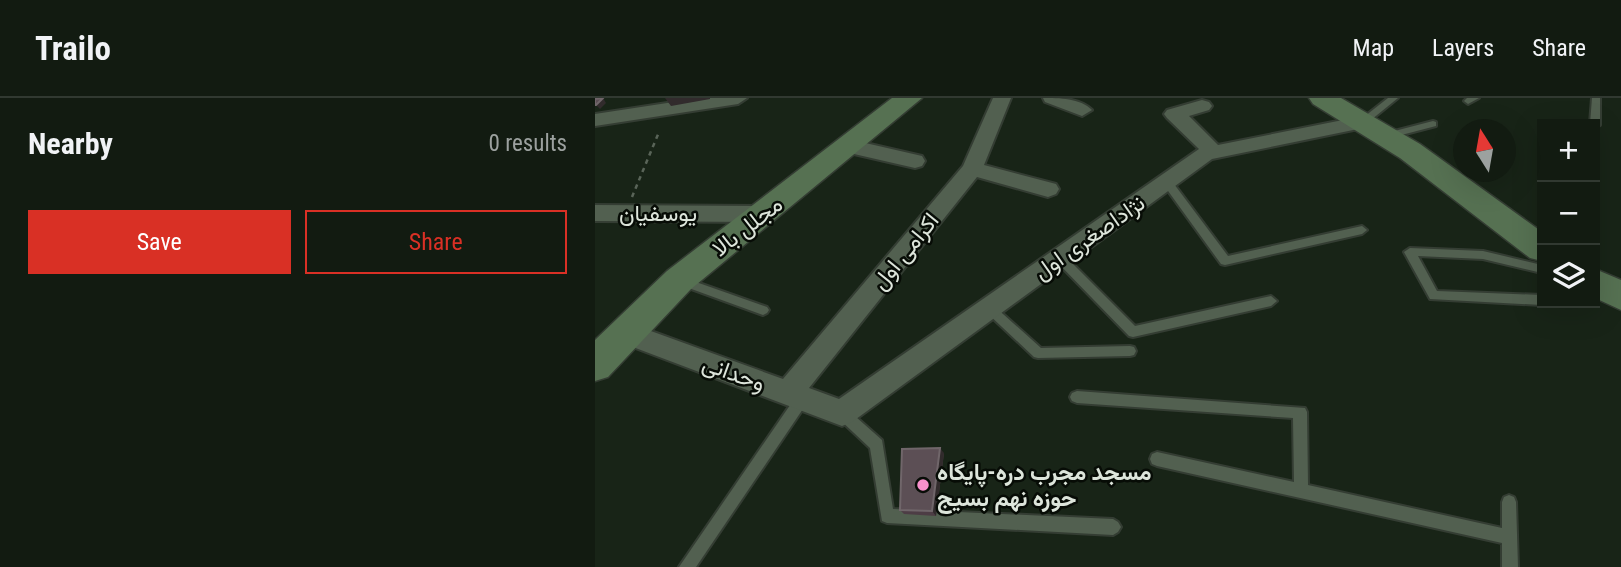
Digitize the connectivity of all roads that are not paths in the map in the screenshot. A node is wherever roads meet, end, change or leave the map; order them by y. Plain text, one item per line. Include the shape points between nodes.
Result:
1 (739, 98) edge
2 (909, 98) edge
3 (1002, 98) edge
4 (1052, 98) edge
5 (1322, 98) edge
6 (1394, 98) edge
7 (1596, 98) edge
8 (1202, 106) dead end
9 (1082, 110) dead end
10 (1595, 119) edge
11 (595, 120) edge
12 (1433, 124) dead end
13 (1374, 129) junction
14 (848, 146) junction
15 (1213, 152) junction
16 (915, 161) dead end
17 (972, 169) junction
18 (1167, 182) junction
19 (1048, 189) dead end
20 (595, 213) edge
21 (762, 214) junction
22 (1362, 230) dead end
23 (1537, 245) edge
24 (1060, 258) junction
25 (1537, 268) edge
26 (679, 280) junction
27 (1600, 285) edge
28 (1621, 296) edge
29 (1537, 300) edge
30 (1271, 301) dead end
31 (989, 308) junction
32 (763, 310) dead end
33 (626, 333) junction
34 (1130, 351) dead end
35 (595, 365) edge
36 (795, 396) junction
37 (1077, 397) dead end
38 (842, 413) junction
39 (1157, 459) dead end
40 (1301, 491) junction
41 (1509, 502) dead end
42 (1113, 527) dead end
43 (1510, 537) junction
44 (687, 567) edge
45 (1510, 567) edge

1 - 11 street
2 - 14 street, مجلل بالا
3 - 17 street, اکرامی اول
4 - 9 street
5 - 13 street
6 - 13 lane
7 - 10 lane
8 - 15 street via 1174,114
12 - 13 lane
13 - 15 street, نژاداصغری اول
13 - 23 street
14 - 16 street
14 - 21 street, مجلل بالا
15 - 18 street, نژاداصغری اول
17 - 19 street
17 - 36 street, اکرامی اول
18 - 22 lane via 1225,261
18 - 24 street, نژاداصغری اول
20 - 21 street, یوسفیان
21 - 26 street, مجلل بالا
24 - 30 lane via 1133,332
24 - 31 street, نژاداصغری اول
25 - 29 lane via 1483,255 1411,252 1434,296
26 - 32 lane
26 - 33 street, مجلل بالا
27 - 28 street
31 - 34 lane via 1038,353
31 - 38 street, نژاداصغری اول
33 - 35 street, مجلل بالا
33 - 36 street, وحدانی
36 - 38 street, وحدانی
36 - 44 lane
37 - 40 lane via 1300,412
38 - 42 lane via 877,445 887,516
39 - 40 lane
40 - 43 lane
41 - 43 lane
43 - 45 lane

